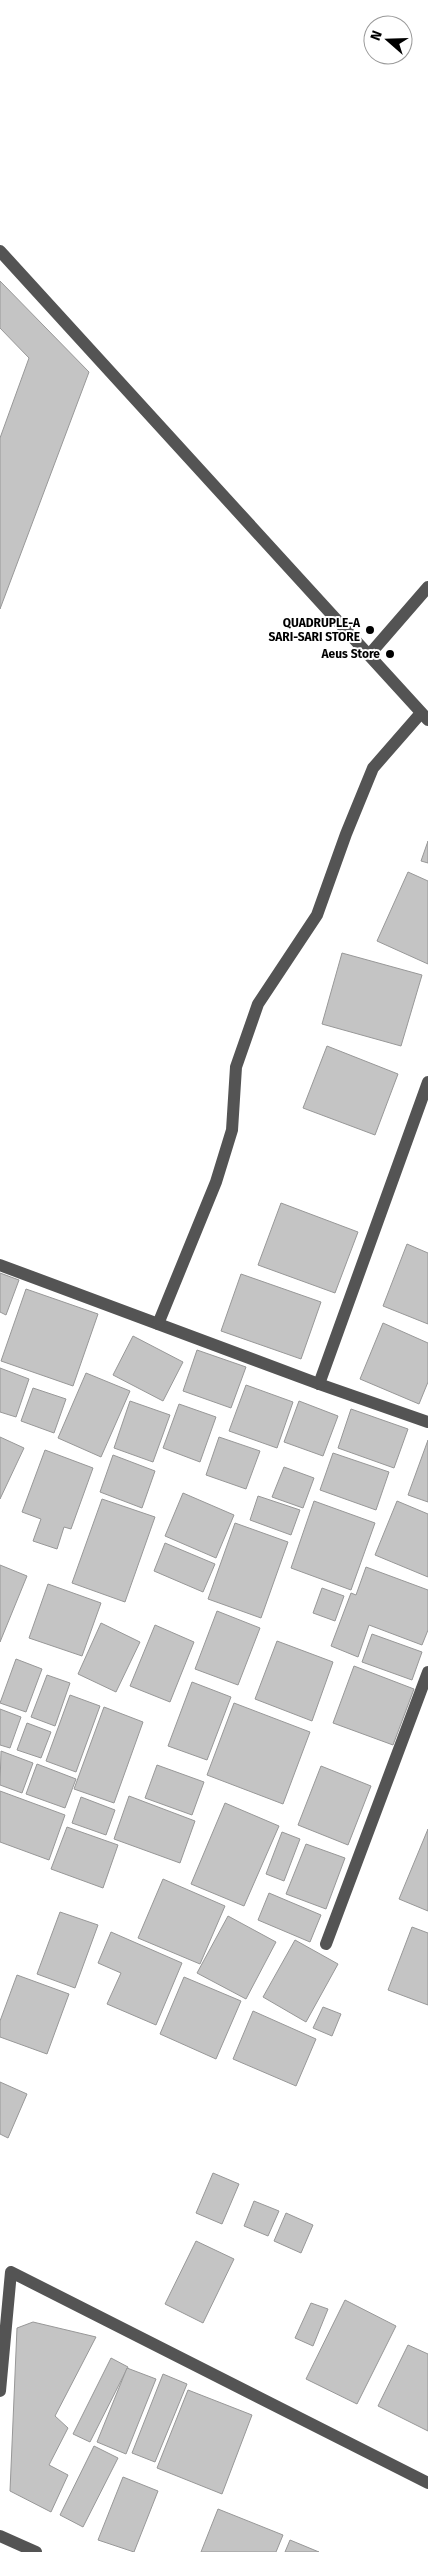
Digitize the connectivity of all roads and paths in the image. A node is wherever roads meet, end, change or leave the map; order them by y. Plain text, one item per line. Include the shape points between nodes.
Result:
1 (0, 251) edge
2 (428, 586) edge
3 (369, 655) junction
4 (425, 717) edge
5 (428, 1082) edge
6 (0, 1265) edge
7 (158, 1324) junction
8 (318, 1384) junction
9 (428, 1422) edge
10 (428, 1672) edge
11 (326, 1944) dead end
12 (0, 2391) edge
13 (428, 2483) edge
14 (0, 2536) edge
15 (36, 2552) edge

1 - 3 street
2 - 3 street
3 - 4 street
4 - 7 street via 373,768 317,915 258,1004 236,1068 232,1130 216,1182
5 - 8 street
6 - 7 street
7 - 8 street
8 - 9 street
10 - 11 street
12 - 13 street via 11,2272
14 - 15 street

